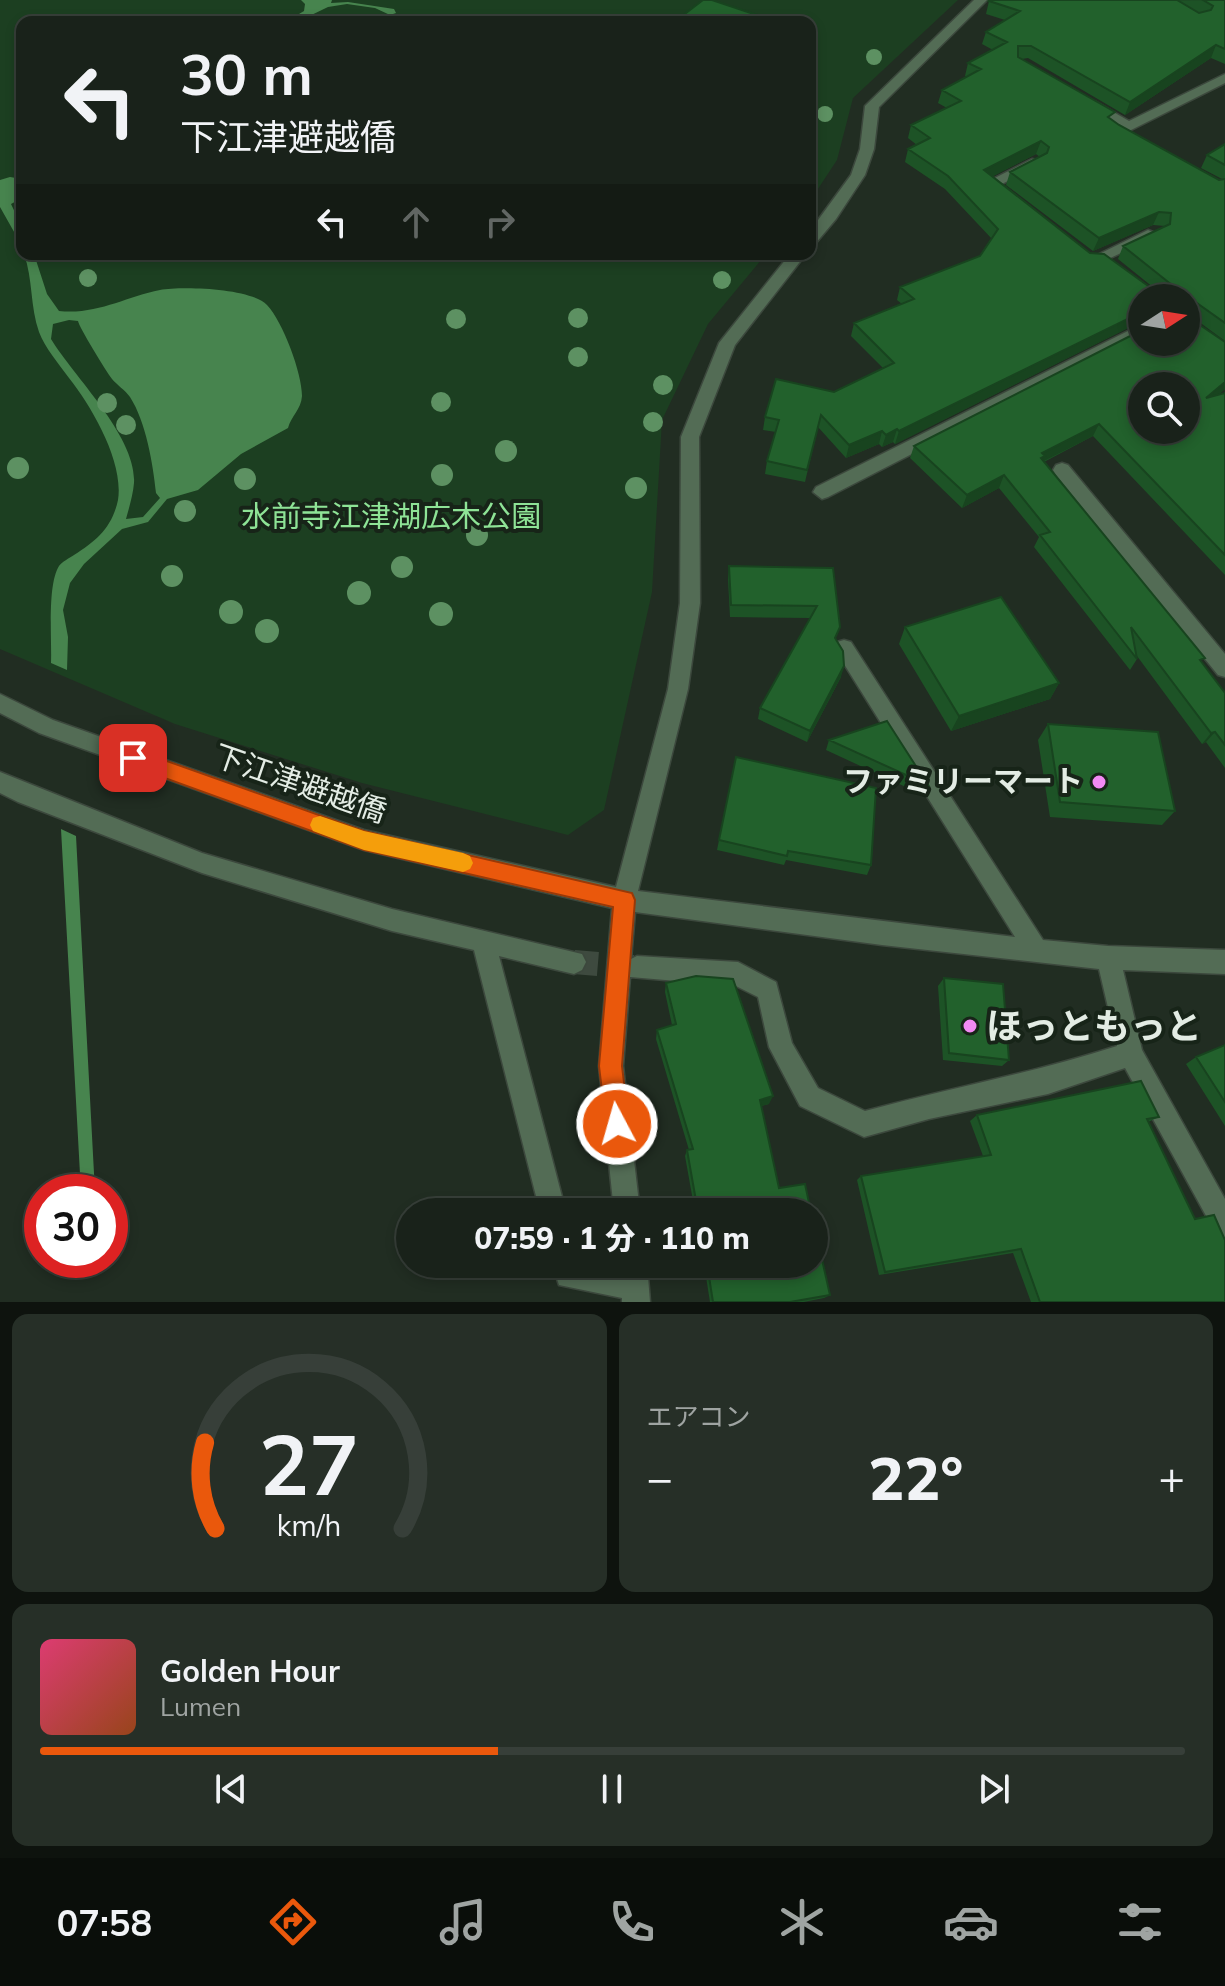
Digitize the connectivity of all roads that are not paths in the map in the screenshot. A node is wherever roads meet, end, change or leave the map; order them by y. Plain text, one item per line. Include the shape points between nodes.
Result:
1 (981, 0) edge
2 (1225, 78) edge
3 (1075, 96) edge
4 (1035, 161) edge
5 (1016, 203) edge
6 (1158, 231) edge
7 (816, 234) edge
8 (1079, 252) edge
9 (793, 260) edge
10 (1128, 336) edge
11 (1062, 470) dead end
12 (822, 492) dead end
13 (844, 648) edge
14 (1225, 669) edge
15 (0, 703) edge
16 (0, 782) edge
17 (624, 900) junction
18 (484, 944) junction
19 (1037, 951) junction
20 (1108, 958) junction
21 (574, 962) tunnel mouth
22 (1225, 962) edge
23 (637, 968) tunnel mouth
24 (1131, 1054) junction
25 (549, 1198) edge
26 (625, 1198) edge
27 (1225, 1225) edge
28 (591, 1278) edge
29 (635, 1284) edge

1 - 7 street via 872,106 858,175
2 - 3 street via 1131,133
4 - 5 street via 990,184
6 - 8 street via 1106,261 1092,261
9 - 17 street via 727,343 690,437 690,603 678,689
10 - 12 street
11 - 14 street
13 - 19 street
15 - 17 street, 下江津避越僑 via 46,727 364,840
16 - 18 street via 202,863
17 - 19 street, 下江津避越僑
17 - 26 street via 611,1066
18 - 21 street
18 - 25 street
19 - 20 street, 下江津避越僑
20 - 22 street, 下江津避越僑
20 - 24 street
23 - 24 street via 738,974 768,990 781,1047 809,1097 864,1124 1048,1081
24 - 27 street
28 - 29 street

